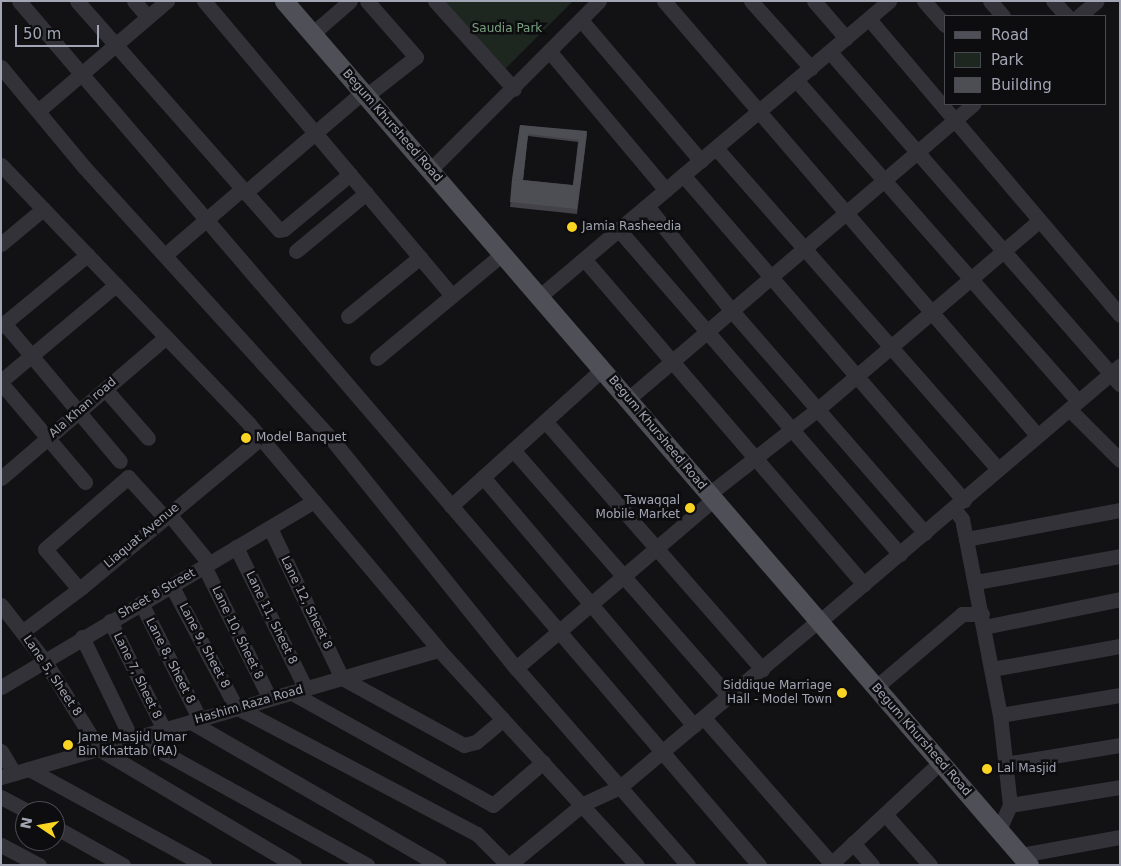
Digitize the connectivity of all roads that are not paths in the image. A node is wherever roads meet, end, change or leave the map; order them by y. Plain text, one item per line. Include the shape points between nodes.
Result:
1 (20, 1) edge
2 (77, 1) edge
3 (134, 1) edge
4 (167, 1) edge
5 (204, 1) edge
6 (274, 1) edge
7 (284, 1) edge
8 (350, 1) edge
9 (367, 1) edge
10 (435, 1) edge
11 (599, 1) edge
12 (664, 1) edge
13 (751, 1) edge
14 (814, 1) edge
15 (924, 1) edge
16 (990, 1) edge
17 (1053, 1) edge
18 (1097, 1) edge
19 (877, 8) edge
20 (1002, 15) edge
21 (1066, 15) edge
22 (1080, 15) edge
23 (148, 18) junction
24 (581, 20) junction
25 (944, 24) edge
26 (312, 34) junction
27 (846, 38) junction
28 (116, 45) junction
29 (550, 52) junction
30 (830, 52) junction
31 (1, 67) edge
32 (811, 68) junction
33 (83, 73) junction
34 (796, 80) junction
35 (514, 89) junction
36 (361, 97) junction
37 (973, 105) edge
38 (38, 112) junction
39 (759, 112) junction
40 (954, 120) junction
41 (315, 133) junction
42 (716, 148) junction
43 (917, 152) junction
44 (701, 160) junction
45 (1, 165) edge
46 (430, 170) junction
47 (350, 174) junction
48 (684, 175) junction
49 (884, 180) junction
50 (666, 190) junction
51 (244, 191) junction
52 (366, 193) junction
53 (647, 206) junction
54 (43, 209) junction
55 (846, 212) junction
56 (207, 219) junction
57 (1039, 221) junction
58 (619, 230) junction
59 (1, 244) edge
60 (804, 248) junction
61 (1004, 250) junction
62 (296, 251) dead end
63 (88, 255) junction
64 (165, 255) junction
65 (420, 257) junction
66 (584, 259) junction
67 (495, 260) junction
68 (772, 277) junction
69 (970, 278) junction
70 (116, 285) junction
71 (530, 291) junction
72 (452, 296) junction
73 (732, 311) junction
74 (929, 313) junction
75 (348, 316) dead end
76 (1120, 316) edge
77 (3, 325) edge
78 (707, 332) junction
79 (166, 337) junction
80 (890, 346) junction
81 (31, 356) junction
82 (377, 358) dead end
83 (673, 361) junction
84 (1117, 374) edge
85 (595, 376) junction
86 (856, 376) junction
87 (1, 382) edge
88 (105, 389) junction
89 (628, 399) junction
90 (1073, 405) junction
91 (819, 408) junction
92 (79, 412) junction
93 (545, 421) junction
94 (792, 429) junction
95 (1037, 435) junction
96 (48, 438) junction
97 (148, 438) dead end
98 (261, 438) junction
99 (513, 450) junction
100 (666, 451) junction
101 (756, 458) junction
102 (1120, 460) edge
103 (120, 461) dead end
104 (998, 469) junction
105 (483, 477) junction
106 (1, 478) edge
107 (85, 482) dead end
108 (708, 499) junction
109 (314, 501) junction
110 (959, 504) junction
111 (451, 506) junction
112 (1120, 510) edge
113 (167, 516) junction
114 (270, 528) junction
115 (925, 533) junction
116 (966, 539) junction
117 (236, 547) junction
118 (656, 548) junction
119 (900, 554) junction
120 (1120, 556) edge
121 (206, 565) junction
122 (623, 576) junction
123 (976, 582) junction
124 (864, 584) junction
125 (172, 585) junction
126 (79, 589) junction
127 (1120, 599) edge
128 (141, 603) junction
129 (591, 604) junction
130 (1, 605) edge
131 (983, 620) junction
132 (110, 621) junction
133 (816, 624) junction
134 (22, 632) junction
135 (558, 632) junction
136 (82, 637) junction
137 (1120, 646) edge
138 (438, 650) junction
139 (44, 660) junction
140 (516, 668) junction
141 (762, 669) junction
142 (992, 669) junction
143 (342, 678) junction
144 (1, 687) edge
145 (876, 687) junction
146 (299, 691) junction
147 (1120, 695) edge
148 (729, 697) junction
149 (270, 699) junction
150 (236, 707) junction
151 (1000, 716) junction
152 (503, 718) junction
153 (195, 721) junction
154 (699, 722) junction
155 (164, 730) junction
156 (135, 739) junction
157 (1120, 745) edge
158 (99, 749) junction
159 (1, 751) edge
160 (662, 752) junction
161 (543, 762) junction
162 (1005, 764) junction
163 (29, 769) junction
164 (932, 770) junction
165 (8, 775) edge
166 (620, 787) junction
167 (1120, 787) edge
168 (1, 797) edge
169 (583, 804) junction
170 (15, 805) edge
171 (1010, 805) junction
172 (885, 814) junction
173 (999, 830) junction
174 (65, 833) edge
175 (1120, 837) edge
176 (1, 844) edge
177 (853, 844) junction
178 (1022, 862) edge
179 (831, 864) edge
180 (39, 865) edge
181 (123, 865) edge
182 (204, 865) edge
183 (294, 865) edge
184 (367, 865) edge
185 (438, 865) edge
186 (508, 865) edge
187 (637, 865) edge
188 (688, 865) edge
189 (759, 865) edge
190 (872, 865) edge
191 (930, 865) edge

1 - 33 street
2 - 28 street
3 - 23 street
4 - 23 street
5 - 41 street
6 - 36 main road, Begum Khursheed Road
7 - 26 main road, Begum Khursheed Road
8 - 26 street
9 - 36 street via 416,57
10 - 35 street
11 - 24 street
12 - 39 street
13 - 32 street
14 - 27 street
15 - 25 street
16 - 20 street
17 - 21 street
18 - 22 street
19 - 27 street
19 - 40 street
23 - 28 street
24 - 29 street
24 - 44 street
26 - 36 main road, Begum Khursheed Road
27 - 30 street
28 - 33 street
28 - 51 street
29 - 35 street
29 - 50 street
30 - 32 street
30 - 43 street
31 - 38 street
32 - 34 street
33 - 38 street
33 - 56 street
34 - 39 street
34 - 49 street
35 - 46 street
36 - 41 street
36 - 46 main road, Begum Khursheed Road
36 - 67 main road, Begum Khursheed Road
37 - 40 street
38 - 64 street
39 - 42 street
39 - 55 street
40 - 43 street
40 - 57 street
41 - 47 street
41 - 51 street
42 - 44 street
42 - 60 street
43 - 49 street
43 - 61 street
44 - 48 street
45 - 54 street
46 - 71 main road, Begum Khursheed Road
47 - 51 street via 281,230
47 - 52 street
48 - 50 street
48 - 68 street
49 - 55 street
49 - 69 street
50 - 53 street
51 - 56 street
52 - 62 street
52 - 65 street
53 - 58 street
53 - 73 street
54 - 59 street
54 - 63 street
55 - 60 street
55 - 74 street
56 - 64 street
56 - 111 street
57 - 61 street
57 - 76 street
58 - 66 street
58 - 78 street
60 - 68 street
60 - 80 street
61 - 69 street
61 - 84 street
63 - 70 street
63 - 77 street
64 - 140 street via 330,437
65 - 72 street
65 - 75 street
66 - 71 street
66 - 83 street
67 - 71 main road, Begum Khursheed Road
67 - 72 street
68 - 73 street
68 - 86 street
69 - 74 street
69 - 90 street
70 - 79 street
70 - 81 street
71 - 85 main road, Begum Khursheed Road
71 - 89 main road, Begum Khursheed Road
72 - 82 street
73 - 78 street
73 - 91 street
74 - 80 street
74 - 95 street
77 - 81 street
78 - 83 street
78 - 94 street
79 - 88 street, Ala Khan road
79 - 98 street
80 - 86 street
80 - 104 street
81 - 87 street
81 - 92 street
83 - 89 street
83 - 101 street
84 - 90 street
85 - 93 street
85 - 100 main road, Begum Khursheed Road
86 - 91 street
86 - 110 street
87 - 96 street
88 - 92 street, Ala Khan road
88 - 97 street
89 - 100 main road, Begum Khursheed Road
90 - 95 street
90 - 102 street
91 - 94 street
91 - 115 street
92 - 96 street, Ala Khan road
92 - 103 street
93 - 99 street
93 - 118 street
94 - 101 street
94 - 119 street
95 - 104 street
96 - 106 street, Ala Khan road
96 - 107 street
98 - 109 street
98 - 113 street, Liaquat Avenue
99 - 105 street
99 - 122 street
100 - 108 main road, Begum Khursheed Road
101 - 108 street
101 - 124 street
104 - 110 street
105 - 111 street
105 - 129 street
108 - 118 street
108 - 133 main road, Begum Khursheed Road
109 - 114 street, Sheet 8 Street
109 - 138 street
110 - 115 street
110 - 116 street
111 - 135 street
112 - 116 street
113 - 121 street, Lane 10, Sheet 8
113 - 126 street, Liaquat Avenue
113 - 126 street, Lane 10, Sheet 8 via 128,477 45,549
114 - 117 street, Sheet 8 Street
114 - 143 street, Lane 12, Sheet 8
115 - 119 street
116 - 123 street
117 - 121 street, Sheet 8 Street
117 - 146 street, Lane 11, Sheet 8
118 - 122 street
118 - 141 street
119 - 124 street
120 - 123 street
121 - 125 street, Sheet 8 Street
121 - 149 street, Lane 10, Sheet 8
122 - 129 street
122 - 148 street
123 - 131 street
124 - 133 street
125 - 128 street, Sheet 8 Street
125 - 150 street, Lane 9, Sheet 8
126 - 134 street, Liaquat Avenue
127 - 131 street
128 - 132 street, Sheet 8 Street
128 - 153 street, Lane 8, Sheet 8
129 - 135 street
129 - 154 street
130 - 134 street, Lane 5, Sheet 8
131 - 142 street
131 - 145 street via 962,614
132 - 136 street, Sheet 8 Street
132 - 155 street, Lane 7, Sheet 8
133 - 141 street
133 - 145 main road, Begum Khursheed Road
133 - 164 main road, Begum Khursheed Road
134 - 139 street, Lane 5, Sheet 8
135 - 140 street
135 - 160 street
136 - 139 street, Sheet 8 Street
136 - 156 street
137 - 142 street
138 - 143 street, Hashim Raza Road
138 - 152 street
139 - 144 street, Sheet 8 Street
139 - 158 street, Lane 5, Sheet 8
140 - 166 street
141 - 148 street
142 - 151 street
143 - 146 street, Hashim Raza Road
143 - 152 street via 464,746 476,742
145 - 173 main road, Begum Khursheed Road
146 - 149 street, Hashim Raza Road
146 - 161 street via 494,805
147 - 151 street
148 - 154 street
149 - 150 street, Hashim Raza Road
150 - 153 street, Hashim Raza Road
150 - 186 street via 477,834
151 - 162 street
152 - 161 street
153 - 155 street, Hashim Raza Road
153 - 185 street
154 - 160 street
154 - 179 street
155 - 156 street, Hashim Raza Road
156 - 158 street, Hashim Raza Road
156 - 184 street
157 - 162 street
158 - 163 street, Hashim Raza Road
158 - 183 street
159 - 165 street
160 - 166 street
160 - 189 street
161 - 169 street
162 - 171 street
163 - 165 street, Hashim Raza Road
163 - 182 street
164 - 172 street
164 - 178 main road, Begum Khursheed Road
166 - 169 street
166 - 188 street
167 - 171 street
168 - 170 street
169 - 186 street
169 - 187 street
171 - 173 street
172 - 177 street
172 - 191 street
173 - 178 main road, Begum Khursheed Road
174 - 181 street
175 - 178 street
176 - 180 street
177 - 179 street
177 - 190 street

